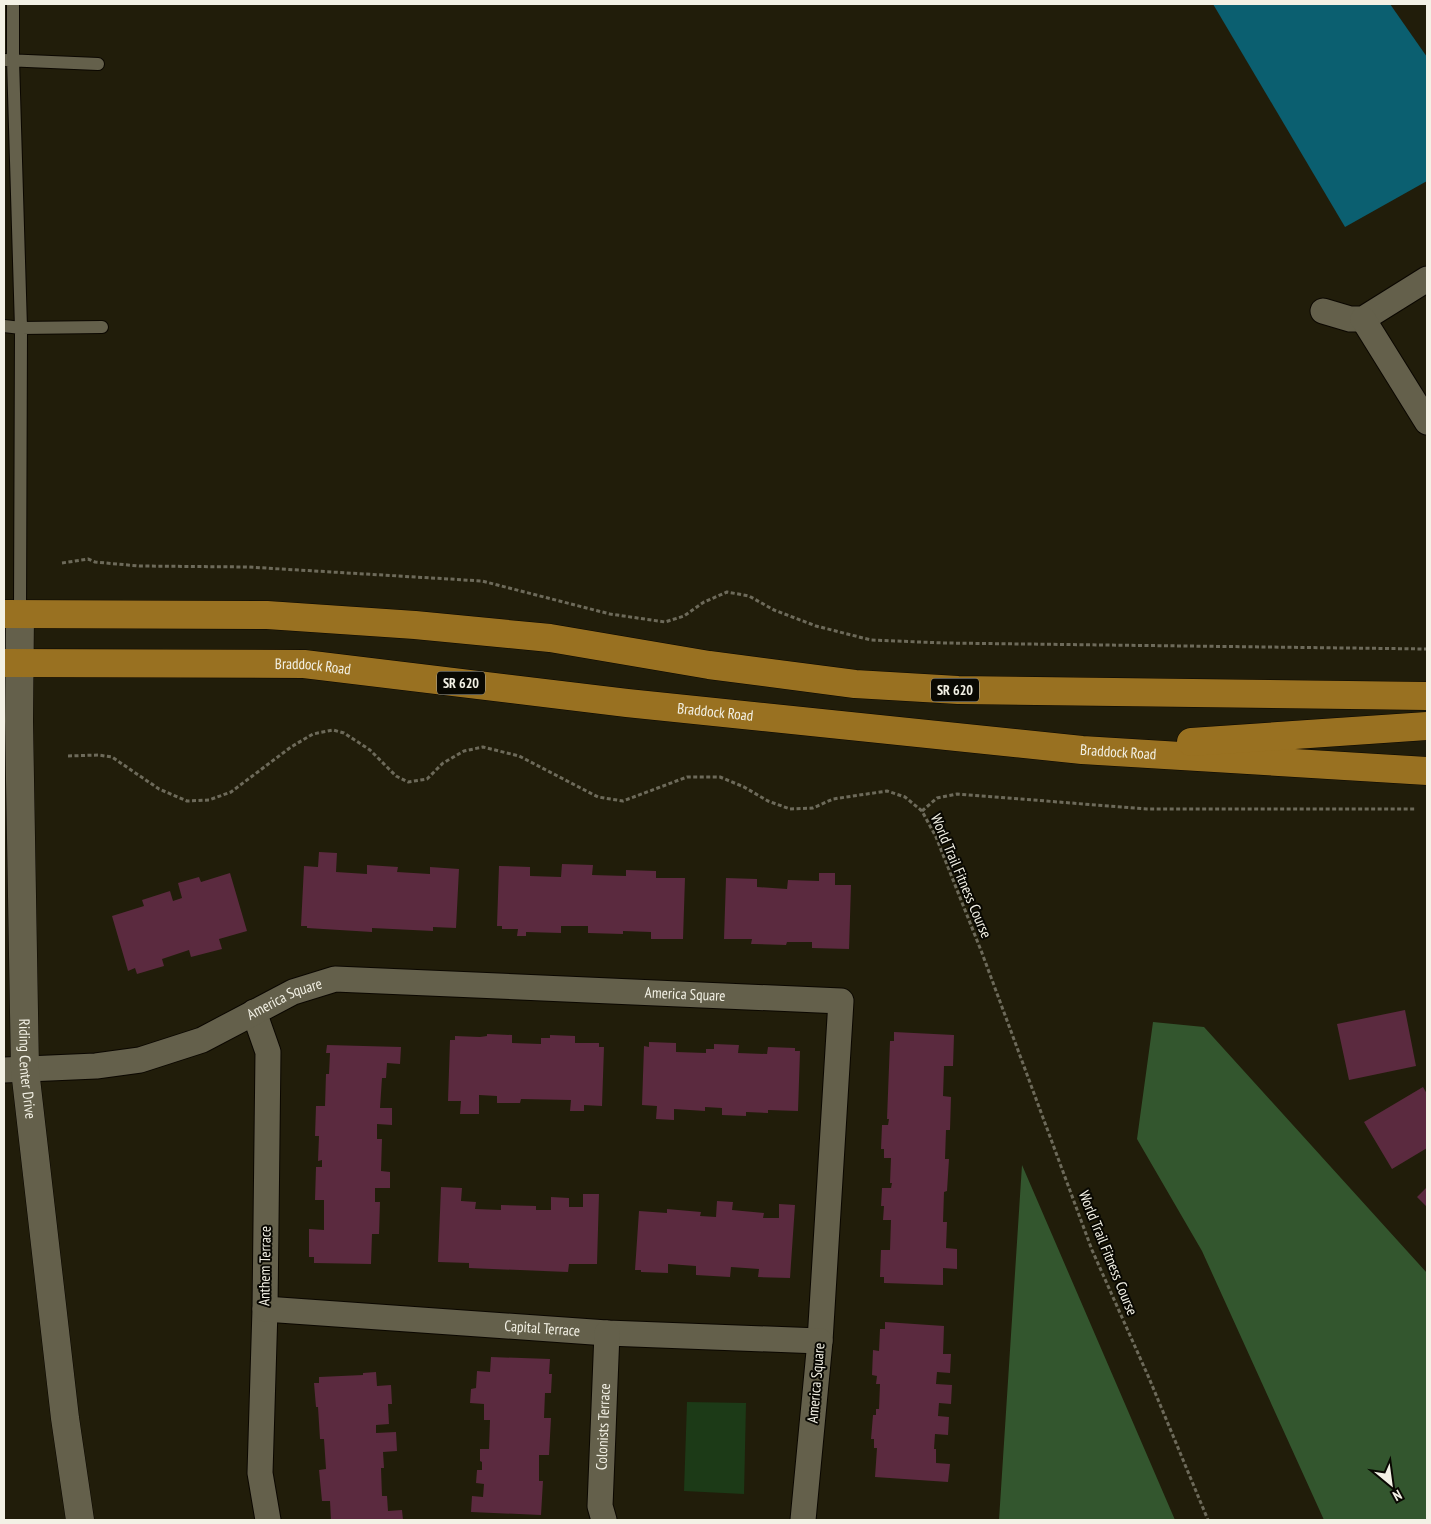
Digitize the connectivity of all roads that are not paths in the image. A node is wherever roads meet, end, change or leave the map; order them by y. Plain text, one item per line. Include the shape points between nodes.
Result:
1 (13, 4) edge
2 (8, 60) edge
3 (98, 64) dead end
4 (1427, 279) edge
5 (1323, 311) dead end
6 (1363, 319) junction
7 (4, 326) edge
8 (102, 327) dead end
9 (21, 328) junction
10 (1427, 422) edge
11 (12, 614) edge
12 (12, 663) edge
13 (1427, 696) edge
14 (1427, 726) edge
15 (1082, 750) junction
16 (1427, 772) edge
17 (254, 1012) junction
18 (14, 1070) edge
19 (265, 1309) junction
20 (607, 1333) junction
21 (820, 1342) junction
22 (80, 1520) edge
23 (268, 1520) edge
24 (604, 1520) edge
25 (803, 1520) edge

1 - 2 lane
2 - 3 lane
2 - 9 lane
4 - 6 street
5 - 6 street via 1350,319
6 - 10 street
7 - 9 lane
8 - 9 lane
9 - 11 lane
11 - 12 street, Riding Center Drive
11 - 13 main road, SR 620 via 267,615 415,624 550,638 709,665 855,684 958,690
12 - 15 main road, Braddock Road / SR 620 via 304,664 637,704
12 - 18 street, Riding Center Drive
14 - 15 main road
15 - 16 main road, Braddock Road / SR 620
17 - 18 street, America Square via 202,1040 140,1060 96,1066
17 - 19 street, Anthem Terrace via 268,1052
17 - 21 street, America Square via 293,992 335,979 841,1001
18 - 22 street, Riding Center Drive
19 - 20 street, Capital Terrace
19 - 23 street, Anthem Terrace via 260,1473
20 - 21 street, Capital Terrace
20 - 24 street, Colonists Terrace via 600,1506
21 - 25 street, America Square

